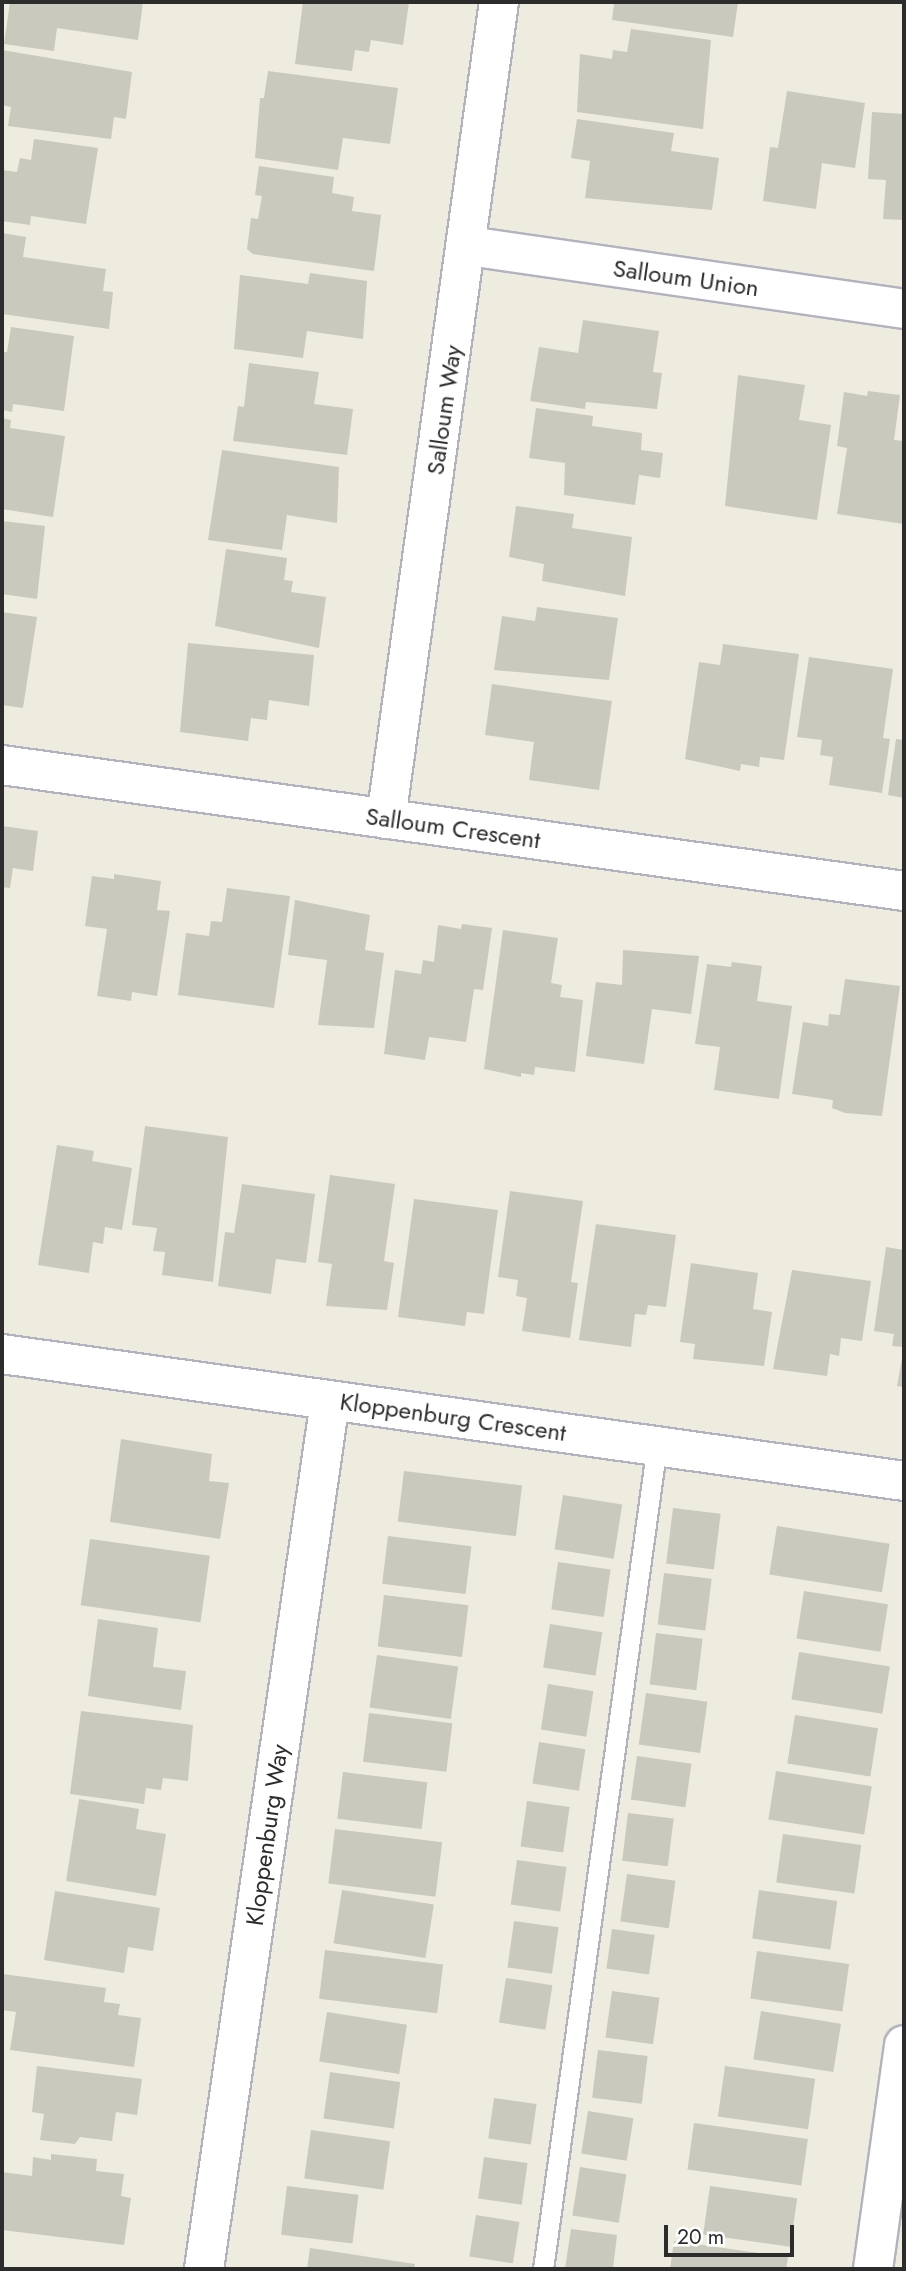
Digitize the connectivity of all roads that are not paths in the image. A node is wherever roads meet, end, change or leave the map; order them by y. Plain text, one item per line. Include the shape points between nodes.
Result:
1 (499, 2) edge
2 (467, 246) junction
3 (904, 309) edge
4 (2, 765) edge
5 (386, 819) junction
6 (904, 891) edge
7 (2, 1354) edge
8 (330, 1401) junction
9 (656, 1444) junction
10 (904, 1481) edge
11 (904, 2045) edge
12 (204, 2269) edge
13 (543, 2269) edge
14 (873, 2269) edge

1 - 2 street, Salloum Way
2 - 3 street, Salloum Union
2 - 5 street, Salloum Way
4 - 5 street, Salloum Crescent
5 - 6 street, Salloum Crescent
7 - 8 street, Kloppenburg Crescent
8 - 9 street, Kloppenburg Crescent
8 - 12 street, Kloppenburg Way
9 - 10 street, Kloppenburg Crescent
9 - 13 lane
11 - 14 street

